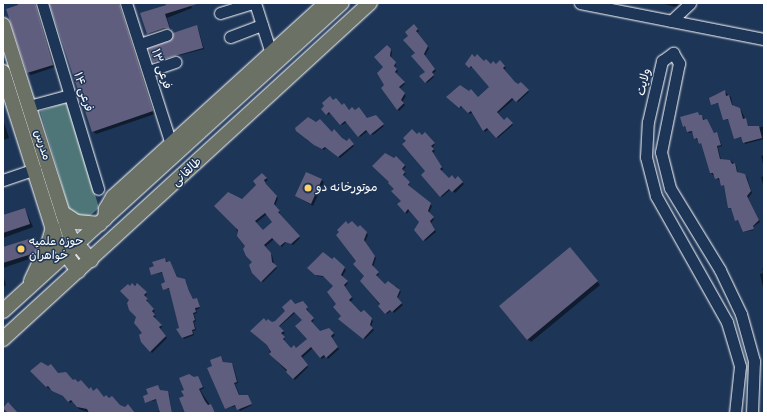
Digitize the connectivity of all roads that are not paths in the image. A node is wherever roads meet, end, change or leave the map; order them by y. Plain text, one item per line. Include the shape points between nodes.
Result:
1 (42, 3) edge
2 (126, 3) edge
3 (253, 3) edge
4 (326, 3) edge
5 (342, 3) edge
6 (370, 3) edge
7 (580, 3) edge
8 (690, 3) edge
9 (220, 13) dead end
10 (671, 21) junction
11 (3, 25) edge
12 (262, 25) junction
13 (166, 35) dead end
14 (230, 37) dead end
15 (764, 39) edge
16 (140, 44) junction
17 (271, 53) junction
18 (175, 62) dead end
19 (149, 71) junction
20 (3, 72) edge
21 (70, 95) junction
22 (29, 106) junction
23 (171, 144) junction
24 (35, 169) junction
25 (3, 180) edge
26 (98, 189) dead end
27 (63, 213) junction
28 (102, 222) junction
29 (53, 228) junction
30 (76, 244) junction
31 (64, 255) junction
32 (91, 260) junction
33 (78, 272) junction
34 (26, 290) junction
35 (3, 311) edge
36 (3, 339) edge
37 (736, 413) edge
38 (752, 413) edge

1 - 21 street, فرعی ۱۴
2 - 16 street, فرعی ۱۳
3 - 9 street
3 - 12 street
4 - 17 main road
5 - 28 main road, طالقانی
6 - 32 main road, طالقانی
7 - 10 street
8 - 10 street
10 - 15 street
11 - 22 main road, مدرس
12 - 14 street
12 - 17 street
13 - 16 street
16 - 19 street, فرعی ۱۳
17 - 23 main road
18 - 19 street
19 - 23 street, فرعی ۱۳
20 - 24 main road, مدرس
21 - 22 street
21 - 26 street, فرعی ۱۴
22 - 27 main road, مدرس
23 - 28 main road via 113,197
24 - 25 street
24 - 29 main road, مدرس
27 - 28 main road via 77,222
27 - 30 main road, مدرس via 70,236
28 - 30 main road, طالقانی
29 - 31 main road, مدرس
29 - 34 main road via 46,250
30 - 31 main road, طالقانی
30 - 32 main road, مدرس
31 - 33 main road, مدرس
31 - 34 main road, طالقانی
32 - 33 main road, طالقانی
33 - 36 main road, طالقانی
34 - 35 main road, طالقانی
37 - 38 street, ولایت via 740,366 727,322 656,196 646,157 648,122 662,61 673,53 679,63 661,152 670,188 720,270 741,314 754,361

